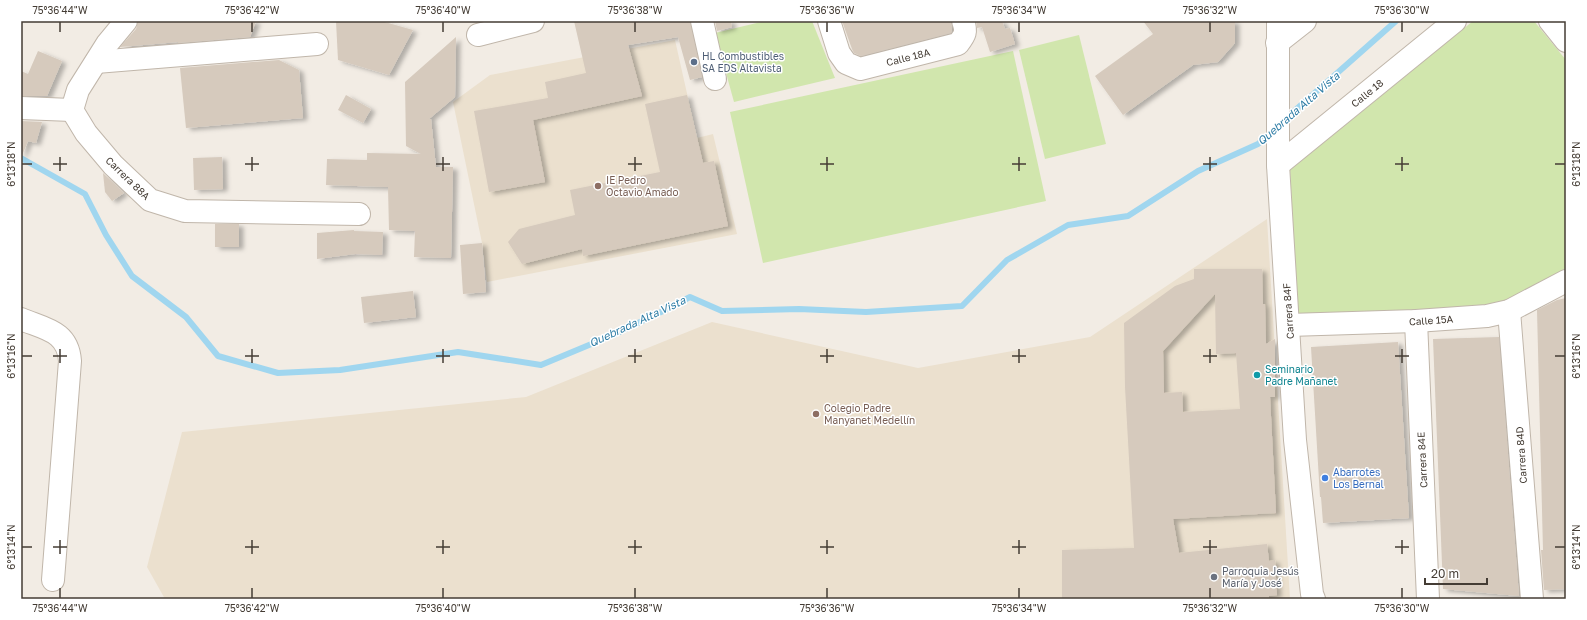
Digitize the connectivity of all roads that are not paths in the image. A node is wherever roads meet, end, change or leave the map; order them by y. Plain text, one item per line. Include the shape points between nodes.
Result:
1 (126, 21) edge
2 (533, 21) edge
3 (702, 21) edge
4 (829, 21) edge
5 (963, 21) edge
6 (1278, 21) edge
7 (1305, 21) edge
8 (1455, 21) edge
9 (1550, 21) edge
10 (478, 35) dead end
11 (1566, 41) edge
12 (1277, 43) junction
13 (317, 44) dead end
14 (96, 62) junction
15 (715, 79) dead end
16 (21, 108) edge
17 (72, 110) junction
18 (1278, 165) junction
19 (359, 214) dead end
20 (1566, 281) edge
21 (1509, 311) junction
22 (21, 318) edge
23 (1416, 321) junction
24 (1289, 325) junction
25 (53, 580) dead end
26 (1314, 599) edge
27 (1428, 599) edge
28 (1532, 599) edge

1 - 14 street
2 - 10 street
3 - 15 street
4 - 5 street, Calle 18A via 839,53 846,63 860,69 958,44 965,35
6 - 12 street, Carrera 84F
7 - 12 street
8 - 18 street, Calle 18
9 - 11 street
12 - 18 street, Carrera 84F
13 - 14 street
14 - 17 street via 78,90
16 - 17 street
17 - 19 street, Carrera 88A via 86,133 113,165 150,200 185,211
18 - 24 street, Carrera 84F
20 - 21 street, Calle 15A
21 - 23 street, Calle 15A via 1487,316
21 - 28 street, Carrera 84D
22 - 25 street via 61,336 70,352
23 - 24 street, Calle 15A
23 - 27 street, Carrera 84E
24 - 26 street, Carrera 84F via 1295,440

